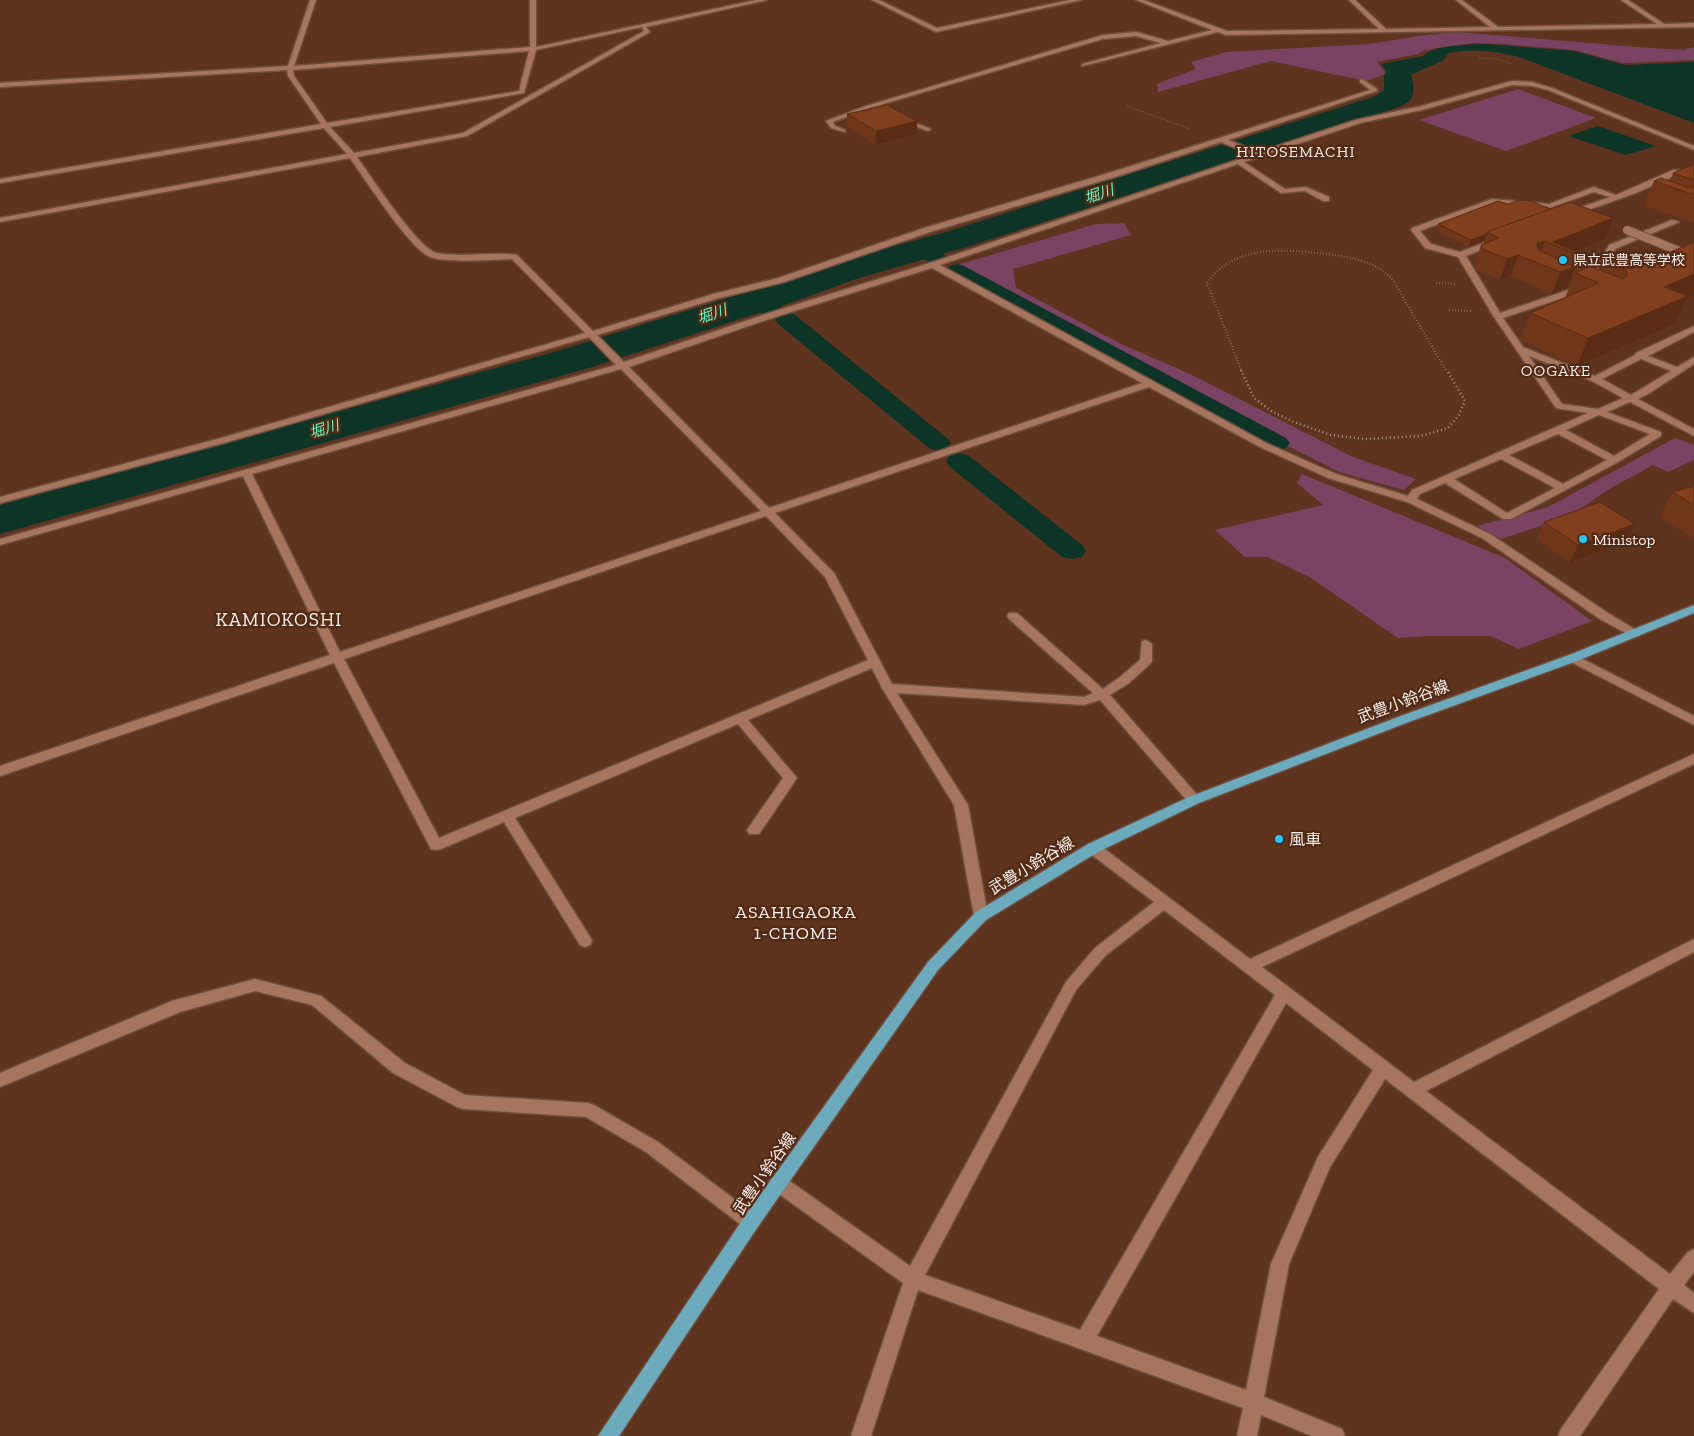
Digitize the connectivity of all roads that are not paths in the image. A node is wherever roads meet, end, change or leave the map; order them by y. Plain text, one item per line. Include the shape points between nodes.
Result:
1 (313, 0) edge
2 (533, 0) edge
3 (764, 0) edge
4 (875, 0) edge
5 (1078, 0) edge
6 (1139, 0) edge
7 (1352, 0) edge
8 (1459, 0) edge
9 (1624, 0) edge
10 (1694, 25) edge
11 (643, 26) junction
12 (1664, 26) junction
13 (1497, 29) junction
14 (1218, 30) junction
15 (1385, 31) junction
16 (1168, 43) junction
17 (533, 49) junction
18 (1084, 64) dead end
19 (290, 68) junction
20 (1362, 82) dead end
21 (0, 85) edge
22 (868, 107) junction
23 (876, 110) edge
24 (894, 117) edge
25 (325, 125) junction
26 (928, 129) dead end
27 (842, 131) dead end
28 (1223, 140) junction
29 (1694, 148) edge
30 (1259, 155) junction
31 (353, 156) junction
32 (1239, 162) junction
33 (1676, 172) edge
34 (0, 181) edge
35 (1633, 191) junction
36 (1649, 196) dead end
37 (1616, 197) junction
38 (1326, 199) dead end
39 (1561, 218) edge
40 (0, 220) edge
41 (1675, 222) dead end
42 (1627, 230) dead end
43 (1506, 238) edge
44 (1408, 239) dead end
45 (1422, 239) junction
46 (1461, 255) junction
47 (1694, 256) edge
48 (933, 265) junction
49 (1569, 281) edge
50 (1586, 289) edge
51 (1498, 317) junction
52 (1694, 329) edge
53 (591, 334) junction
54 (1520, 349) junction
55 (1639, 355) junction
56 (1694, 360) edge
57 (622, 366) junction
58 (1678, 371) junction
59 (1595, 379) junction
60 (1150, 383) junction
61 (1632, 398) junction
62 (1599, 412) junction
63 (1558, 430) junction
64 (1694, 433) edge
65 (1502, 455) junction
66 (1614, 460) junction
67 (246, 473) junction
68 (1446, 479) junction
69 (1563, 488) junction
70 (0, 500) edge
71 (1411, 500) junction
72 (769, 512) junction
73 (0, 542) edge
74 (1694, 609) edge
75 (1013, 616) dead end
76 (1635, 633) junction
77 (1146, 644) dead end
78 (337, 657) junction
79 (1573, 658) junction
80 (875, 662) junction
81 (888, 688) junction
82 (1103, 696) junction
83 (740, 718) junction
84 (1694, 721) edge
85 (1694, 759) edge
86 (0, 771) edge
87 (1194, 800) junction
88 (507, 816) junction
89 (754, 830) dead end
90 (1093, 848) junction
91 (1164, 902) junction
92 (981, 916) junction
93 (585, 941) dead end
94 (1694, 945) edge
95 (1248, 967) junction
96 (1284, 994) junction
97 (1383, 1068) junction
98 (0, 1080) edge
99 (1413, 1090) junction
100 (778, 1183) junction
101 (750, 1222) junction
102 (1694, 1258) edge
103 (912, 1279) junction
104 (1671, 1287) junction
105 (1694, 1304) edge
106 (1084, 1340) junction
107 (1254, 1402) junction
108 (608, 1436) edge
109 (861, 1436) edge
110 (1247, 1436) edge
111 (1335, 1436) edge
112 (1568, 1436) edge

1 - 19 street
2 - 17 street
3 - 11 street
4 - 5 street via 936,30
6 - 14 street
7 - 15 street
8 - 13 street
9 - 12 street
10 - 12 street
11 - 17 street
11 - 31 street via 648,31 465,135
12 - 13 street
13 - 15 street
14 - 15 street via 1226,33
14 - 16 street
16 - 18 street
16 - 22 street via 1136,34 1103,37
17 - 19 street
17 - 25 street via 522,92
19 - 21 street
19 - 25 street via 290,76
20 - 28 street via 1375,90
22 - 23 street
22 - 27 street via 829,121
24 - 26 street
25 - 31 street
25 - 34 street
28 - 30 street
28 - 53 street via 927,230 781,280
29 - 30 street via 1550,89 1518,83 1358,121
30 - 32 street
31 - 40 street
31 - 53 street via 408,233 432,255 514,257
32 - 38 street via 1284,191 1306,189
32 - 48 street
33 - 35 street
35 - 36 street
35 - 37 street
37 - 39 street
37 - 45 street via 1594,189 1550,206 1492,202 1415,230
41 - 51 street via 1612,247 1596,276 1571,292
42 - 47 street, bridge
43 - 46 street
44 - 45 street
45 - 46 street via 1428,246
46 - 51 street
48 - 57 street
48 - 60 street
49 - 50 street
51 - 54 street
52 - 55 street
53 - 57 street
53 - 70 street via 224,440
54 - 59 street
54 - 62 street via 1559,406
55 - 58 street
55 - 59 street
56 - 58 street
57 - 67 street
57 - 72 street
58 - 61 street
59 - 61 street
60 - 71 street via 1263,444 1332,476
60 - 72 street
61 - 62 street
61 - 64 street
62 - 63 street
62 - 66 street via 1658,434
63 - 65 street
63 - 66 street
65 - 68 street
65 - 69 street
66 - 69 street
67 - 73 street
67 - 78 street
68 - 69 street via 1507,517
68 - 71 street via 1416,492
71 - 76 street via 1486,536 1604,616
72 - 78 street
72 - 80 street via 830,575
74 - 76 main road, 武豊小鈴谷線
75 - 82 street
76 - 79 main road, 武豊小鈴谷線
77 - 82 street via 1146,660 1127,680
78 - 86 street
78 - 88 street via 436,845
79 - 84 street
79 - 87 main road, 武豊小鈴谷線
80 - 81 street
80 - 83 street
81 - 82 street via 1084,701
81 - 92 street via 960,805
82 - 87 street
83 - 88 street
83 - 89 street via 790,778
85 - 95 street
87 - 90 main road, 武豊小鈴谷線
88 - 93 street
90 - 91 street
90 - 92 main road, 武豊小鈴谷線
91 - 95 street
91 - 103 street via 1100,952 1071,986
92 - 100 main road, 武豊小鈴谷線 via 933,966
94 - 99 street
95 - 96 street
96 - 97 street
96 - 106 street
97 - 99 street
97 - 107 street via 1324,1162 1280,1264
98 - 101 street via 178,1006 255,986 316,1000 399,1068 463,1102 588,1110 652,1147
99 - 104 street
100 - 101 main road, 武豊小鈴谷線
100 - 103 street
101 - 108 main road, 武豊小鈴谷線
102 - 104 street
103 - 106 street
103 - 109 street
104 - 105 street
104 - 112 street
106 - 107 street
107 - 110 street
107 - 111 street

